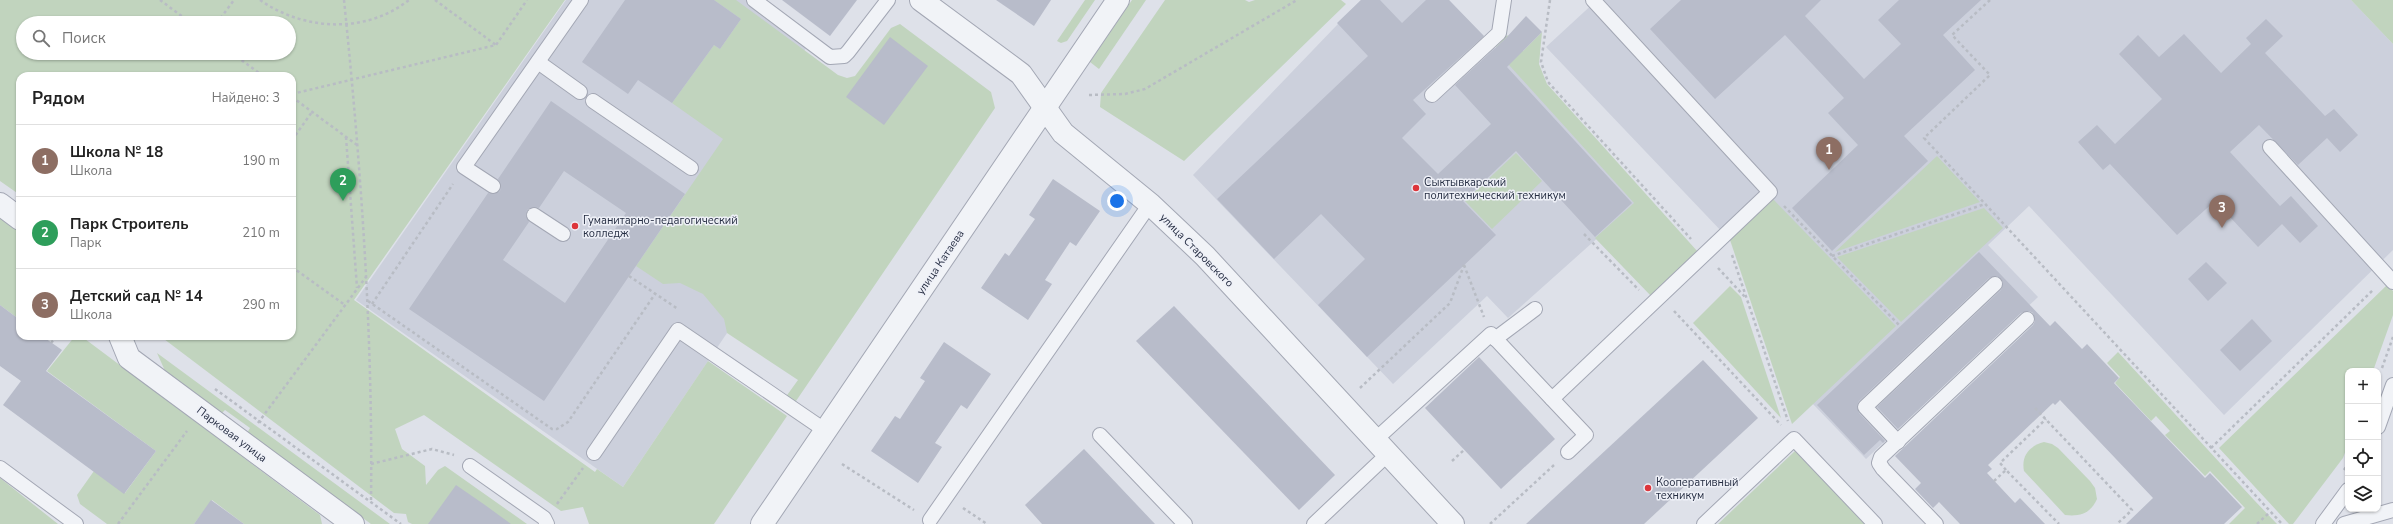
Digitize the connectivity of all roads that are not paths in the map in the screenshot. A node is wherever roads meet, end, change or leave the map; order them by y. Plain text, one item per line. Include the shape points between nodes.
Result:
1 (581, 0) edge
2 (754, 0) edge
3 (888, 0) edge
4 (921, 0) edge
5 (1118, 0) edge
6 (1504, 0) edge
7 (1593, 0) edge
8 (538, 62) junction
9 (580, 92) dead end
10 (1432, 95) dead end
11 (593, 101) dead end
12 (1045, 106) junction
13 (2270, 147) dead end
14 (691, 168) dead end
15 (493, 186) dead end
16 (0, 204) edge
17 (1150, 204) junction
18 (534, 215) dead end
19 (16, 216) edge
20 (563, 234) dead end
21 (2390, 279) edge
22 (1995, 284) dead end
23 (1535, 309) dead end
24 (2027, 319) dead end
25 (1493, 337) junction
26 (122, 340) edge
27 (2393, 385) edge
28 (1552, 399) junction
29 (2381, 419) edge
30 (826, 431) junction
31 (1100, 435) dead end
32 (1898, 442) junction
33 (1382, 447) junction
34 (1568, 452) road end
35 (594, 453) road end
36 (470, 466) road end
37 (0, 468) edge
38 (2345, 494) edge
39 (2393, 510) edge
40 (930, 520) road end
41 (546, 522) edge
42 (76, 524) edge
43 (353, 524) edge
44 (762, 524) edge
45 (1185, 524) edge
46 (1314, 524) edge
47 (1453, 524) edge
48 (1704, 524) edge
49 (1875, 524) edge
50 (1936, 524) edge
51 (2323, 524) edge
52 (2344, 524) edge

1 - 8 lane
2 - 3 lane via 830,57 838,57 848,52
4 - 12 street, улица Старовского via 1021,74
5 - 12 street, улица Катаева
6 - 10 lane via 1499,33
7 - 28 lane via 1770,192
8 - 9 lane
8 - 15 lane via 464,167
11 - 14 lane
12 - 17 street, улица Старовского via 1063,133
12 - 30 street, улица Катаева
13 - 21 lane
16 - 19 street
17 - 33 street, улица Старовского via 1205,256
17 - 40 lane
18 - 20 lane
22 - 32 lane via 1865,407
23 - 25 lane
24 - 32 lane
25 - 28 lane
25 - 33 lane
26 - 43 street, Парковая улица via 129,358
27 - 29 lane
28 - 34 lane via 1586,435
30 - 35 lane via 678,330
30 - 44 street, улица Катаева
31 - 45 lane
32 - 50 lane via 1881,457 1879,463
33 - 46 lane
33 - 47 street, улица Старовского
36 - 41 lane
37 - 42 lane
38 - 51 lane
39 - 52 lane
48 - 49 lane via 1794,439

